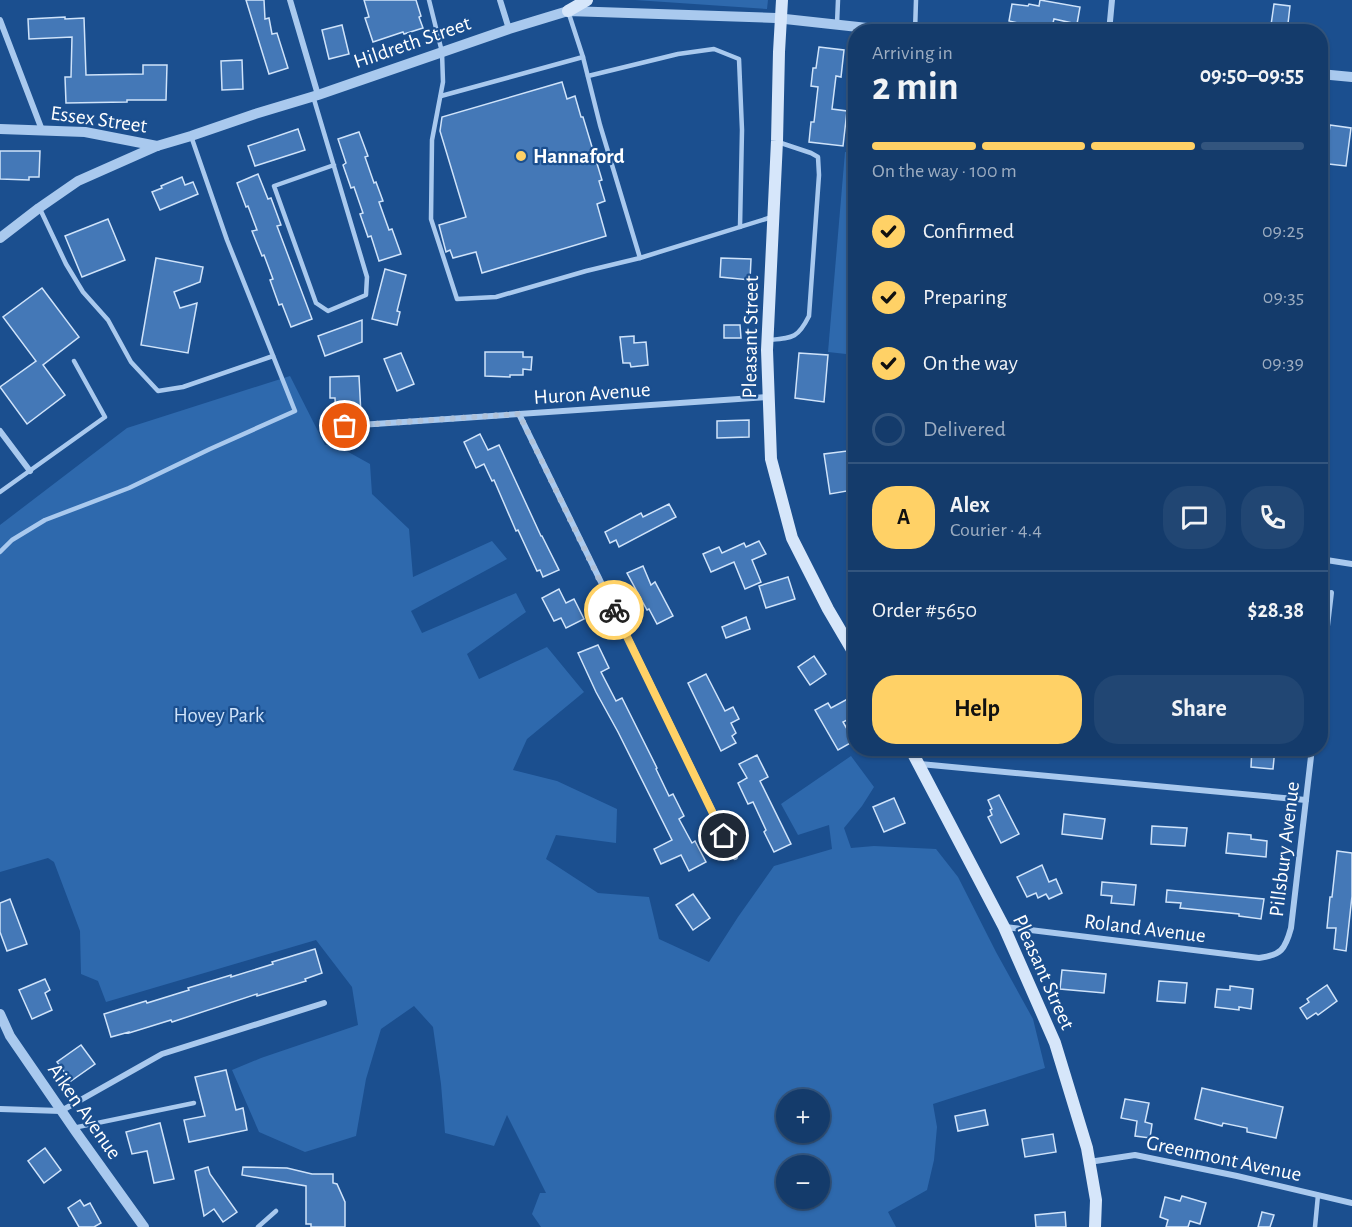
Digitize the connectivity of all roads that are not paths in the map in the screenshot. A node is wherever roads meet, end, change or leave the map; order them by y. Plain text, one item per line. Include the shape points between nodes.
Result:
1 (290, 0) edge
2 (429, 0) edge
3 (500, 0) edge
4 (587, 0) edge
5 (782, 0) edge
6 (838, 0) edge
7 (916, 0) edge
8 (1112, 0) edge
9 (568, 11) junction
10 (781, 18) junction
11 (0, 21) edge
12 (837, 24) junction
13 (915, 24) edge
14 (1110, 24) edge
15 (848, 26) edge
16 (509, 29) junction
17 (442, 52) junction
18 (582, 57) junction
19 (1328, 75) edge
20 (588, 76) junction
21 (1352, 77) edge
22 (316, 96) junction
23 (441, 96) junction
24 (0, 129) edge
25 (42, 130) junction
26 (191, 136) junction
27 (777, 141) junction
28 (158, 146) junction
29 (334, 165) junction
30 (39, 208) junction
31 (772, 217) junction
32 (740, 227) junction
33 (0, 238) edge
34 (639, 258) junction
35 (767, 340) junction
36 (273, 357) junction
37 (74, 361) dead end
38 (768, 397) junction
39 (519, 414) junction
40 (345, 426) dead end
41 (0, 431) edge
42 (30, 471) junction
43 (0, 492) edge
44 (0, 552) edge
45 (1328, 560) edge
46 (1352, 564) edge
47 (1332, 593) dead end
48 (1328, 624) edge
49 (848, 643) edge
50 (914, 756) edge
51 (1311, 756) edge
52 (919, 764) junction
53 (1306, 800) junction
54 (735, 857) dead end
55 (1004, 927) junction
56 (1282, 951) joint
57 (324, 1003) dead end
58 (0, 1014) edge
59 (194, 1102) dead end
60 (0, 1109) edge
61 (62, 1111) junction
62 (73, 1128) junction
63 (1089, 1162) junction
64 (1318, 1195) junction
65 (1352, 1203) edge
66 (276, 1211) dead end
67 (144, 1227) edge
68 (258, 1227) edge
69 (1095, 1227) edge
70 (1315, 1227) edge

1 - 22 street
2 - 17 lane
3 - 16 street
4 - 9 main road
5 - 10 main road, Pleasant Street
6 - 12 lane
7 - 13 lane
8 - 14 street
9 - 10 street, Hildreth Street
9 - 16 street, Hildreth Street
9 - 18 lane
10 - 12 street, Hildreth Street
10 - 27 main road, Pleasant Street
11 - 25 street
12 - 15 street, Hildreth Street
16 - 17 street, Hildreth Street
17 - 22 street, Hildreth Street
17 - 23 lane
18 - 20 lane
18 - 23 lane
19 - 21 street
20 - 32 lane via 714,49 739,59
20 - 34 lane
22 - 26 street, Hildreth Street
22 - 29 lane
23 - 34 lane via 432,140 431,219 457,299 496,297
24 - 25 street, Essex Street
25 - 28 street, Essex Street via 85,132
26 - 28 street, Hildreth Street
26 - 36 lane
27 - 31 main road, Pleasant Street
27 - 35 lane via 818,157 819,175 809,316 791,338
28 - 30 street, Hildreth Street via 78,181
29 - 29 lane via 367,277 366,295 328,311 316,303 274,186
30 - 33 street, Hildreth Street
30 - 36 lane via 83,292 108,320 131,362 158,391 183,387
31 - 32 lane
31 - 35 main road, Pleasant Street
32 - 34 lane
35 - 38 main road, Pleasant Street
36 - 44 lane via 295,411 129,488 45,520
37 - 42 lane via 105,417
38 - 39 street, Huron Avenue
38 - 49 main road, Pleasant Street via 771,459 792,538
39 - 40 street, Huron Avenue
39 - 54 street
41 - 42 street
42 - 43 lane
45 - 46 street
47 - 48 street
50 - 52 main road, Pleasant Street
51 - 53 street, Pillsbury Avenue
52 - 53 street
52 - 55 main road, Pleasant Street
53 - 56 street, Pillsbury Avenue via 1291,928
55 - 56 street, Roland Avenue via 1258,958
55 - 63 main road, Pleasant Street via 1055,1043
57 - 61 street via 162,1054
58 - 61 street, Aiken Avenue via 10,1036
59 - 62 lane
60 - 61 street
61 - 62 street, Aiken Avenue
62 - 67 street, Aiken Avenue
63 - 64 street, Greenmont Avenue via 1135,1155
63 - 69 main road, Pleasant Street via 1096,1200
64 - 65 street, Greenmont Avenue
64 - 70 lane
66 - 68 lane

